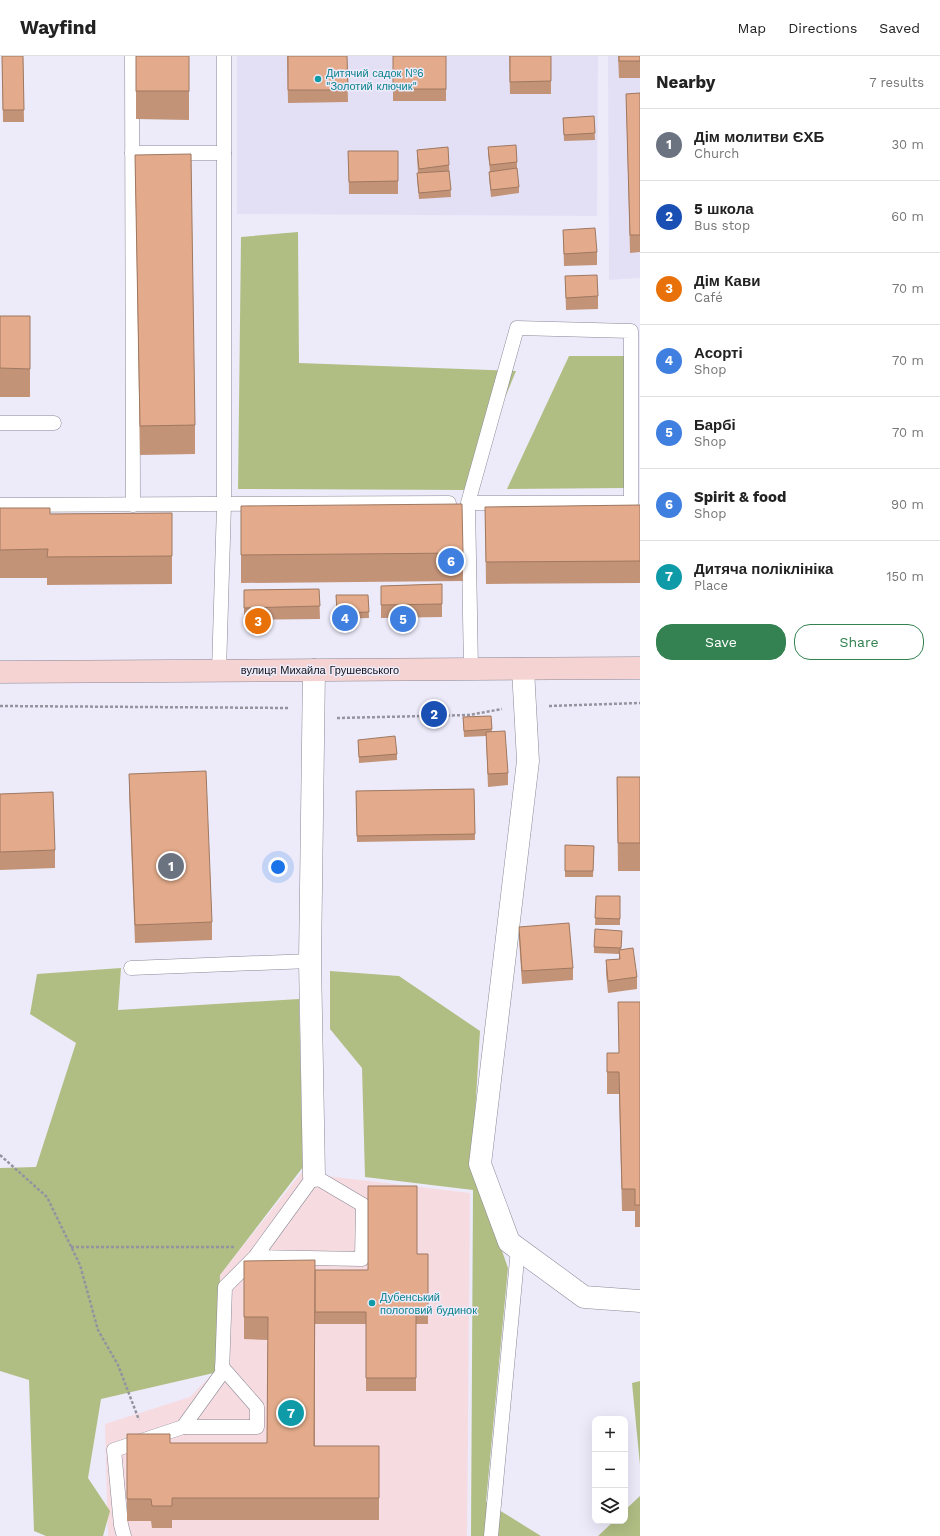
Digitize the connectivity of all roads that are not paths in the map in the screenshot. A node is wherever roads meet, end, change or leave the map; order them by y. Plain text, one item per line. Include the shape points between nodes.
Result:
1 (132, 56) edge
2 (224, 56) edge
3 (132, 153) junction
4 (224, 153) junction
5 (0, 423) edge
6 (54, 423) dead end
7 (449, 503) edge
8 (468, 503) junction
9 (0, 504) edge
10 (133, 505) junction
11 (224, 505) junction
12 (523, 668) junction
13 (640, 668) edge
14 (471, 669) junction
15 (219, 670) junction
16 (314, 670) junction
17 (0, 672) edge
18 (310, 961) junction
19 (132, 968) dead end
20 (314, 1176) junction
21 (518, 1249) junction
22 (258, 1252) junction
23 (640, 1301) edge
24 (222, 1367) junction
25 (183, 1427) junction
26 (124, 1536) edge
27 (491, 1536) edge

1 - 3 lane
2 - 4 lane
3 - 4 lane
3 - 10 lane
4 - 11 lane
5 - 6 lane
7 - 11 lane
8 - 8 lane via 631,503 631,331 517,328
8 - 14 lane
9 - 10 lane
10 - 11 lane
11 - 15 lane
12 - 13 main road, вулиця Михайла Грушевського
12 - 14 main road, вулиця Михайла Грушевського
12 - 21 street via 528,761 480,1164 509,1242
14 - 16 main road, вулиця Михайла Грушевського
15 - 16 main road, вулиця Михайла Грушевського
15 - 17 main road, вулиця Михайла Грушевського
16 - 18 street
18 - 19 lane
18 - 20 street
20 - 22 lane
20 - 22 lane via 362,1206 362,1259
21 - 23 street via 584,1297
21 - 27 lane
22 - 24 lane via 225,1287
24 - 25 lane via 222,1373
24 - 25 lane via 257,1407 257,1427
25 - 26 lane via 114,1450

